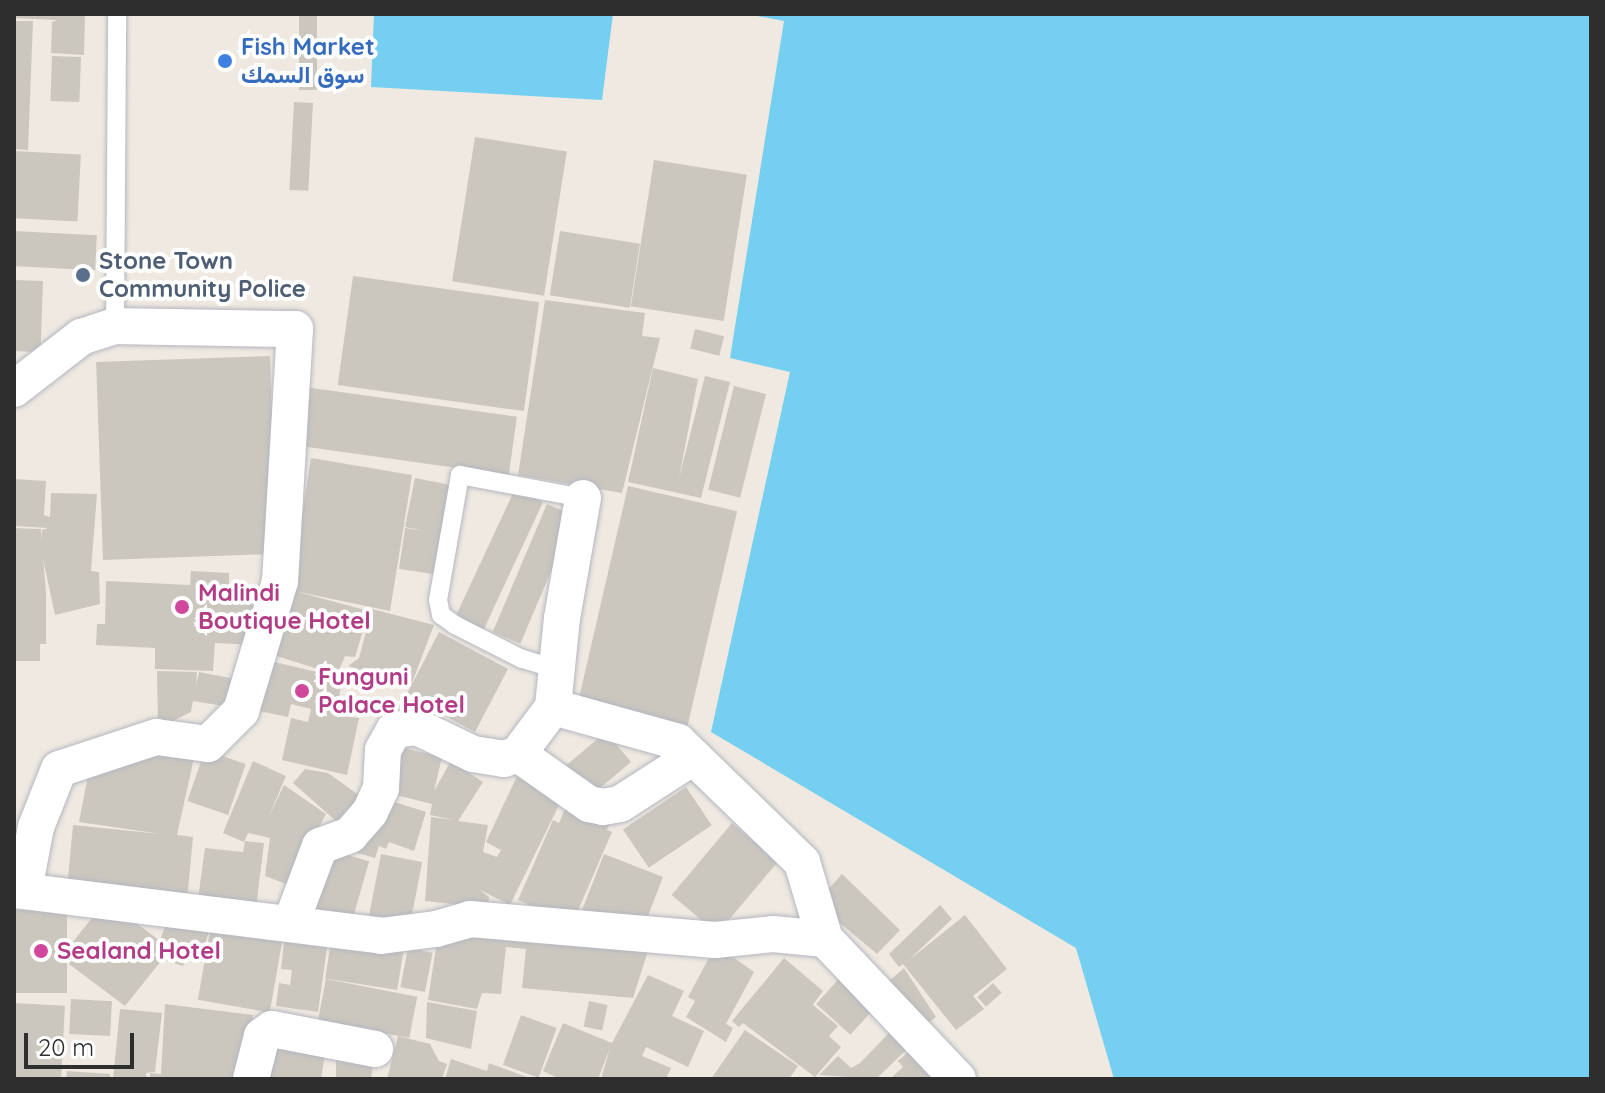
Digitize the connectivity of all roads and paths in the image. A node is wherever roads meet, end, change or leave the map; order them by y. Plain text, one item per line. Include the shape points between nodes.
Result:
1 (117, 14) edge
2 (115, 326) junction
3 (30, 360) edge
4 (14, 389) edge
5 (583, 498) joint
6 (559, 670) junction
7 (553, 707) junction
8 (518, 754) junction
9 (693, 757) junction
10 (19, 890) edge
11 (291, 923) junction
12 (825, 939) junction
13 (375, 1049) dead end
14 (251, 1079) edge
15 (958, 1079) edge

1 - 2 lane
2 - 3 street
2 - 10 street via 295,329 280,581 241,711 208,744 156,737 59,769
3 - 4 street
5 - 6 street via 562,618
5 - 6 lane via 460,475 438,600 441,615 455,625 522,659
6 - 7 street
7 - 8 street
7 - 9 street via 678,742
8 - 9 street via 589,804 603,807 620,804
8 - 11 street via 489,759 417,727 394,730 383,750 381,788 370,812 350,835 320,846
9 - 12 street via 802,862
10 - 11 street
11 - 12 street via 381,936 470,919 715,940 773,934
12 - 15 street
13 - 14 street via 272,1029 262,1036

